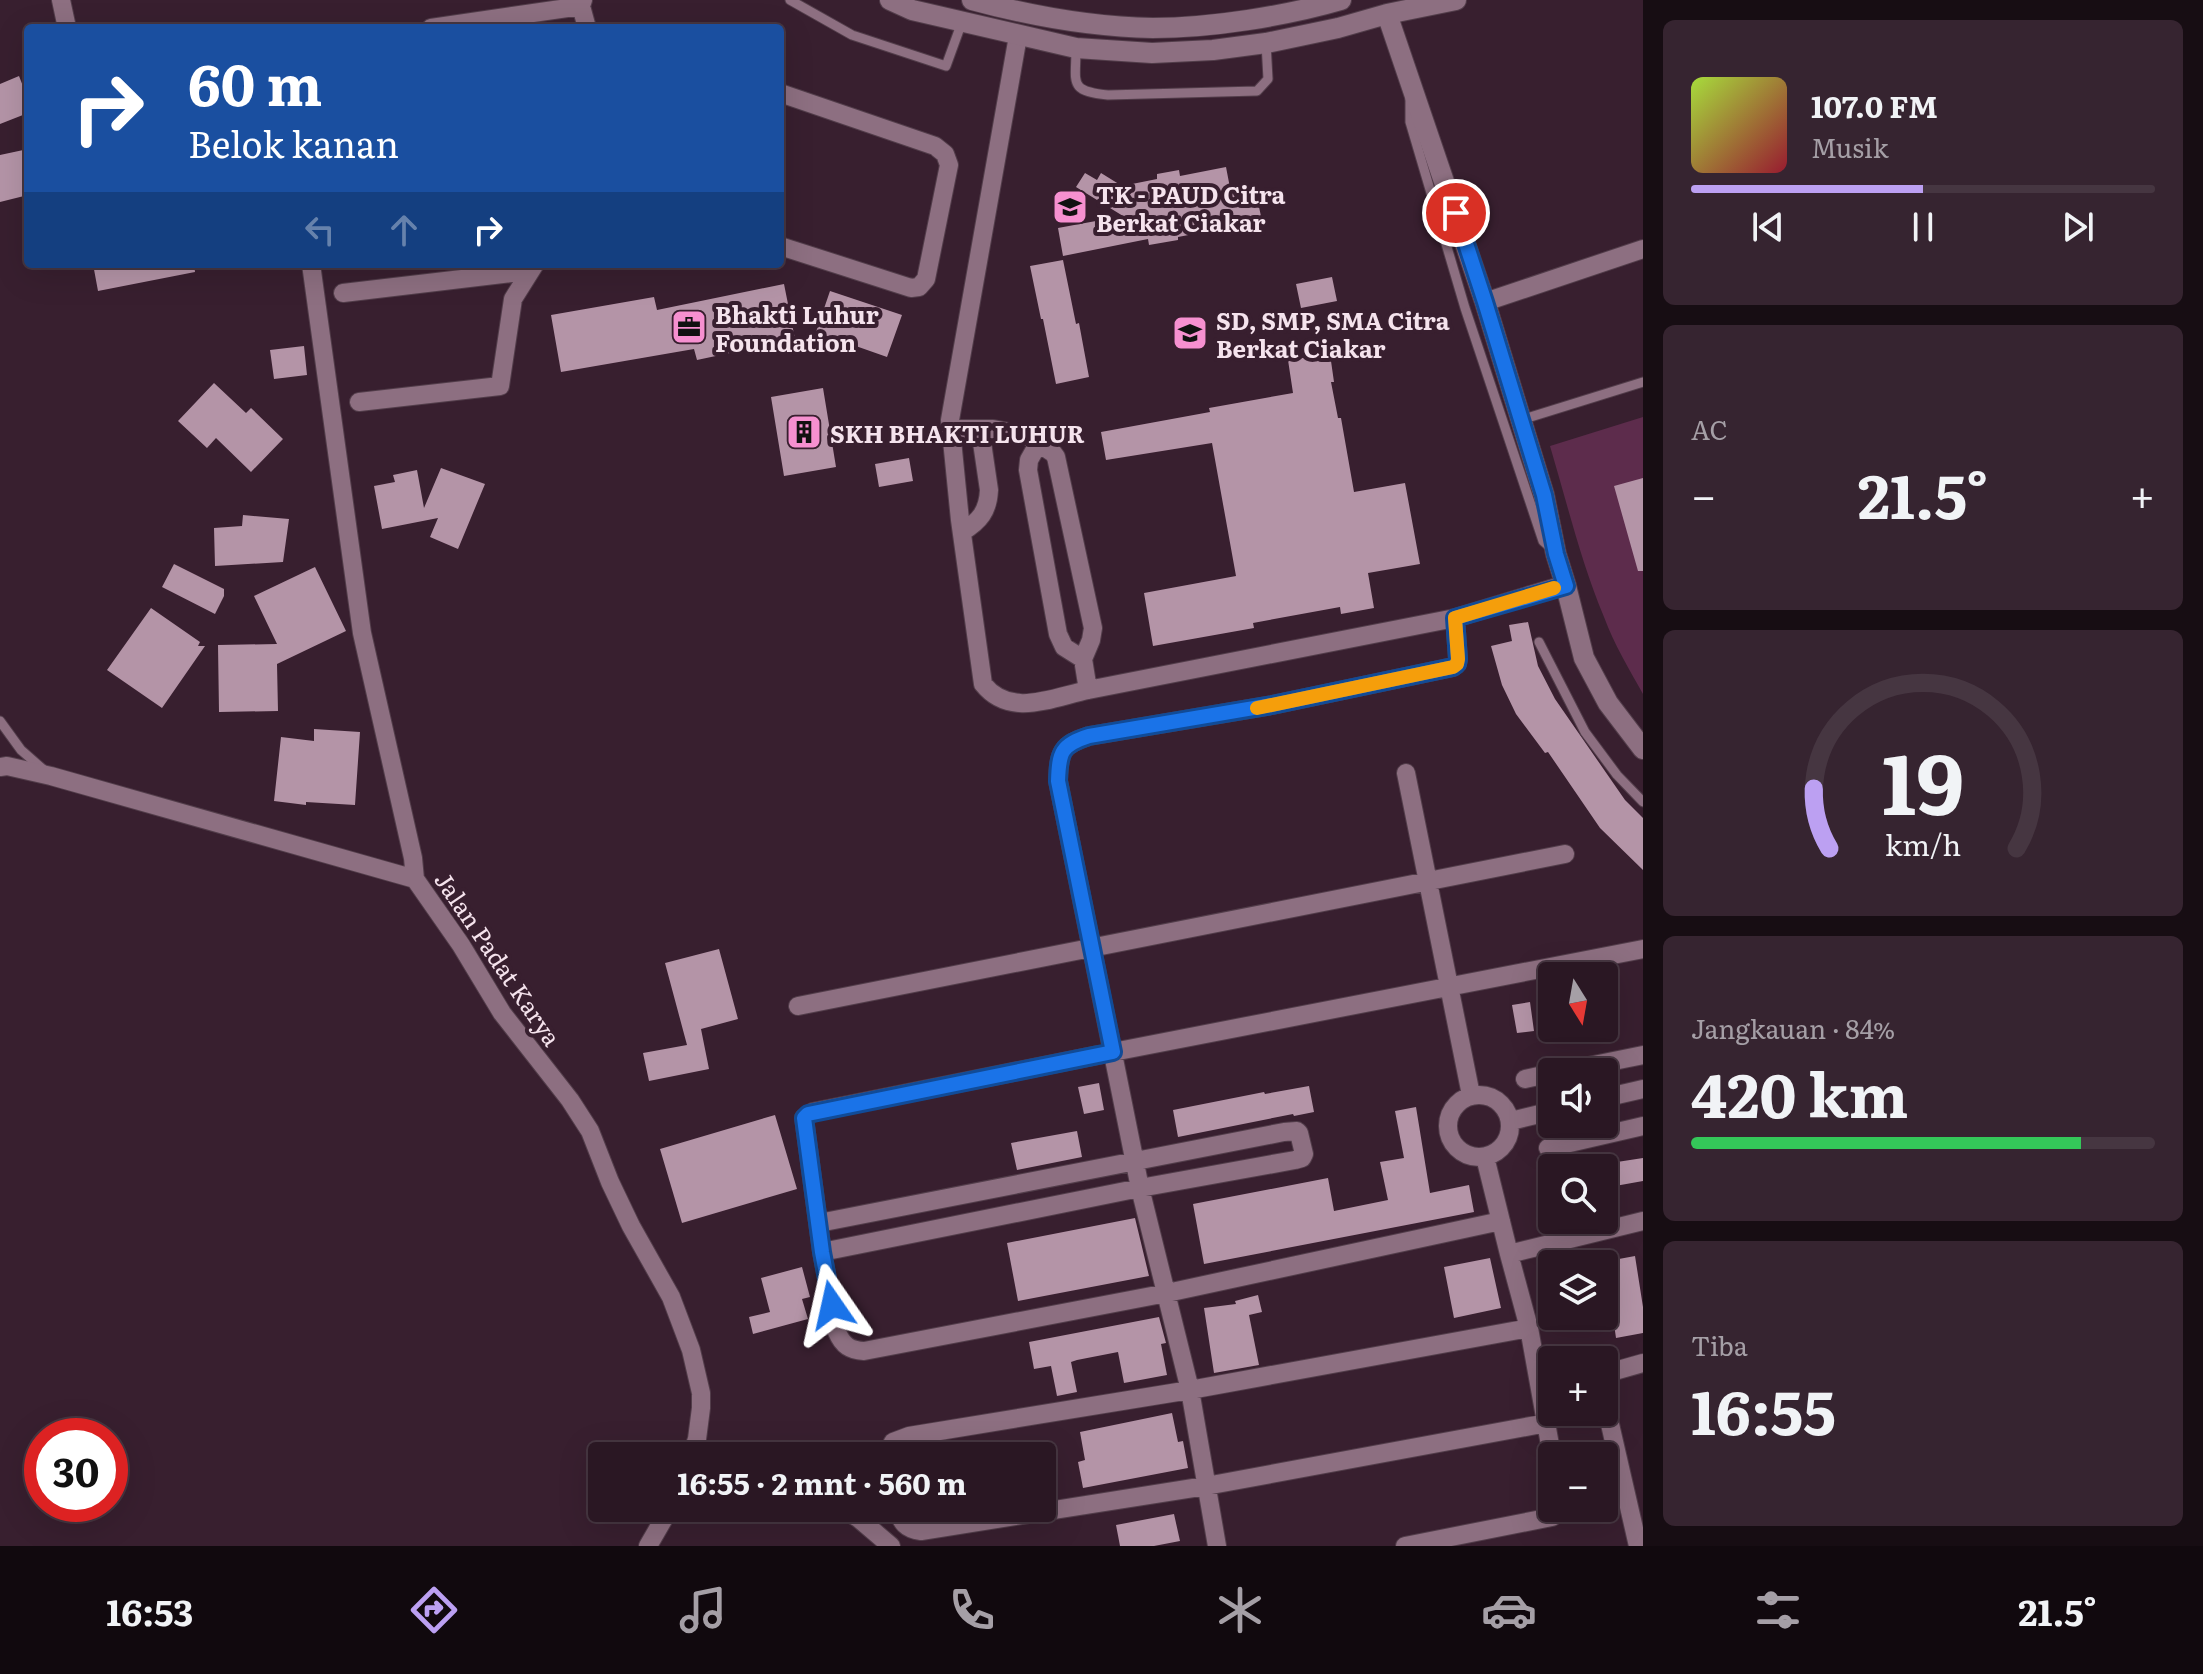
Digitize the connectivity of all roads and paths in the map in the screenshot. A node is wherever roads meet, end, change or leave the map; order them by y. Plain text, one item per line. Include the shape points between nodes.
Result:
1 (61, 0) edge
2 (790, 0) edge
3 (890, 0) edge
4 (972, 0) edge
5 (1341, 0) edge
6 (1456, 0) edge
7 (582, 3) edge
8 (1387, 14) junction
9 (962, 22) junction
10 (66, 24) edge
11 (455, 24) edge
12 (587, 24) edge
13 (1018, 36) junction
14 (1266, 43) junction
15 (1076, 48) junction
16 (1412, 82) junction
17 (784, 94) edge
18 (784, 247) edge
19 (1643, 249) edge
20 (312, 268) edge
21 (532, 268) edge
22 (343, 293) dead end
23 (1492, 299) junction
24 (1465, 308) junction
25 (1643, 382) edge
26 (359, 402) dead end
27 (1526, 419) junction
28 (951, 429) junction
29 (980, 429) junction
30 (1038, 444) junction
31 (962, 532) junction
32 (1556, 554) junction
33 (1566, 586) junction
34 (1455, 618) junction
35 (1539, 642) dead end
36 (1083, 659) junction
37 (1088, 690) junction
38 (0, 721) edge
39 (1643, 749) edge
40 (0, 767) edge
41 (1406, 773) dead end
42 (51, 776) junction
43 (1643, 802) edge
44 (1565, 854) dead end
45 (415, 879) junction
46 (1428, 881) junction
47 (1092, 947) junction
48 (1643, 949) edge
49 (1449, 987) junction
50 (798, 1006) dead end
51 (1113, 1052) junction
52 (1643, 1055) edge
53 (1618, 1060) edge
54 (1538, 1076) edge
55 (1525, 1079) dead end
56 (1643, 1089) edge
57 (1471, 1095) junction
58 (1618, 1095) edge
59 (1538, 1114) edge
60 (1511, 1121) junction
61 (1643, 1126) edge
62 (1548, 1148) dead end
63 (1485, 1157) junction
64 (1135, 1161) junction
65 (1140, 1188) junction
66 (1501, 1221) junction
67 (1643, 1221) edge
68 (819, 1223) junction
69 (822, 1252) junction
70 (1509, 1254) junction
71 (1167, 1293) junction
72 (1529, 1328) junction
73 (1643, 1363) edge
74 (1618, 1370) edge
75 (1538, 1376) edge
76 (1190, 1390) junction
77 (1538, 1425) edge
78 (1613, 1426) edge
79 (696, 1442) edge
80 (893, 1442) edge
81 (1206, 1486) junction
82 (1636, 1502) edge
83 (1056, 1510) edge
84 (1538, 1520) edge
85 (662, 1522) edge
86 (863, 1522) edge
87 (902, 1522) edge
88 (978, 1522) edge
89 (1638, 1535) edge
90 (648, 1546) edge
91 (891, 1546) edge
92 (1217, 1546) edge
93 (1405, 1546) edge

1 - 10 street
2 - 9 lane via 852,35 946,66
3 - 9 street
4 - 5 street via 1078,23 1154,28 1262,17
6 - 8 street
7 - 11 street
7 - 12 street
8 - 14 street
8 - 16 street
9 - 13 street
13 - 15 street
13 - 28 street
14 - 15 street via 1152,53
14 - 15 lane via 1265,84 1257,91 1227,92 1089,93 1076,83
16 - 23 street
16 - 24 lane via 1410,122
17 - 18 street via 935,146 949,165 926,279 919,287
19 - 23 street
20 - 45 street, Jalan Padat Karya via 362,633
21 - 22 street
21 - 26 street via 513,299 500,386
23 - 24 lane
23 - 27 street
24 - 32 lane via 1543,541
25 - 27 lane
27 - 32 street
28 - 29 street
28 - 31 street
29 - 30 street via 1028,436
29 - 31 street via 989,498 978,521
30 - 36 street via 1056,457 1076,545 1093,628
30 - 36 street via 1028,470 1058,634 1064,647
31 - 37 street via 983,684 992,695 1016,704
32 - 33 street
33 - 34 street
33 - 39 street via 1584,658 1608,703
34 - 37 street
34 - 47 street via 1458,659 1453,667 1071,742 1059,758 1058,781
35 - 43 lane via 1585,732
36 - 37 street
38 - 42 lane via 21,750
40 - 42 street
41 - 46 street
42 - 45 street
44 - 46 street
45 - 79 street, Jalan Padat Karya via 502,1013 590,1131 631,1226 671,1297 691,1350 701,1393
46 - 47 street
46 - 49 street
47 - 50 street
47 - 51 street
48 - 49 street
49 - 51 street
49 - 57 street
51 - 64 street
51 - 68 street via 808,1114 804,1118
52 - 53 street
54 - 55 street
56 - 58 street
57 - 60 street via 1492,1097
57 - 63 street via 1449,1117 1450,1138 1464,1153
59 - 60 street
60 - 63 street via 1505,1144
61 - 62 street
63 - 66 street
64 - 65 street
64 - 65 street via 1297,1131 1304,1154
64 - 68 street
65 - 69 street
65 - 71 street
66 - 70 street
66 - 71 street
67 - 70 street
68 - 69 street
69 - 71 street via 837,1332 854,1350
70 - 72 street
71 - 76 street
72 - 75 street
72 - 76 street
73 - 74 street
76 - 80 street
76 - 81 street
77 - 81 street
78 - 82 street
81 - 83 street
81 - 92 street
82 - 89 street
84 - 93 street
85 - 90 street
86 - 91 street
87 - 88 street via 921,1531

